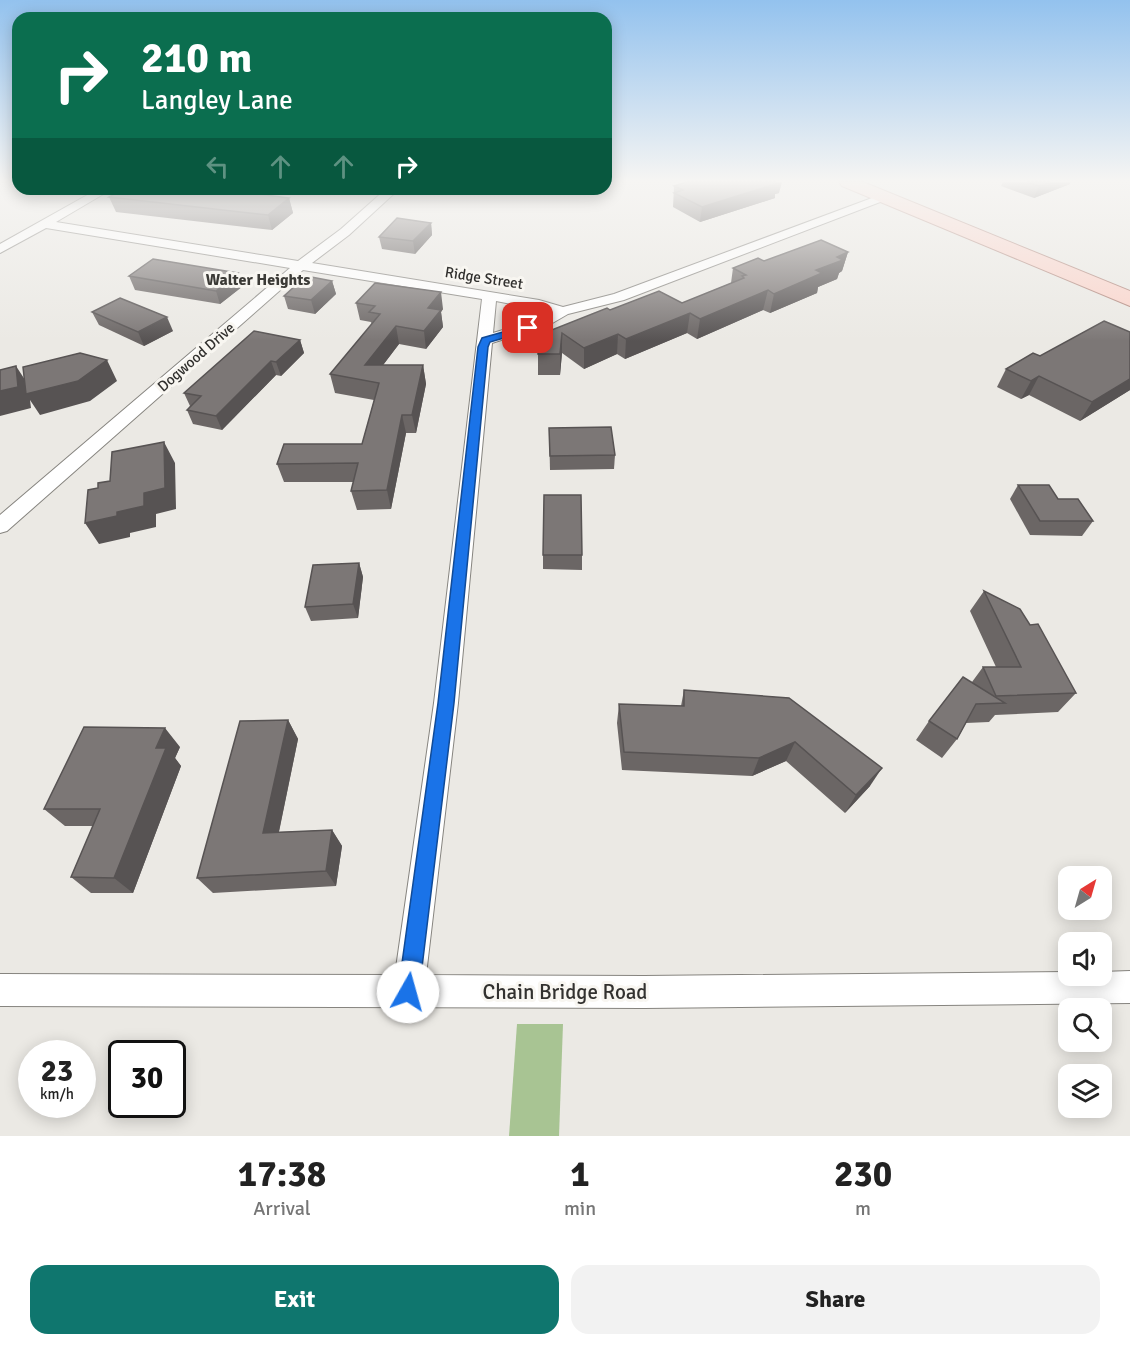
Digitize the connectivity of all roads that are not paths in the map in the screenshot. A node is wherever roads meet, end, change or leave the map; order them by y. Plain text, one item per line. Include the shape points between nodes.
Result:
1 (25, 235) edge
2 (113, 235) edge
3 (341, 235) edge
4 (783, 235) edge
5 (976, 235) edge
6 (0, 249) edge
7 (301, 265) junction
8 (489, 296) junction
9 (1130, 299) edge
10 (562, 311) junction
11 (486, 340) junction
12 (0, 526) edge
13 (1130, 987) edge
14 (0, 990) edge
15 (408, 992) junction

1 - 6 street
2 - 7 street, Ridge Street
3 - 7 street, Dogwood Drive
4 - 10 street via 619,297
5 - 9 main road
7 - 8 street, Ridge Street
7 - 12 street, Dogwood Drive
8 - 10 street, Ridge Street
8 - 11 street
10 - 11 street via 544,322
11 - 15 street via 446,703
13 - 15 street, Chain Bridge Road
14 - 15 street, Chain Bridge Road

